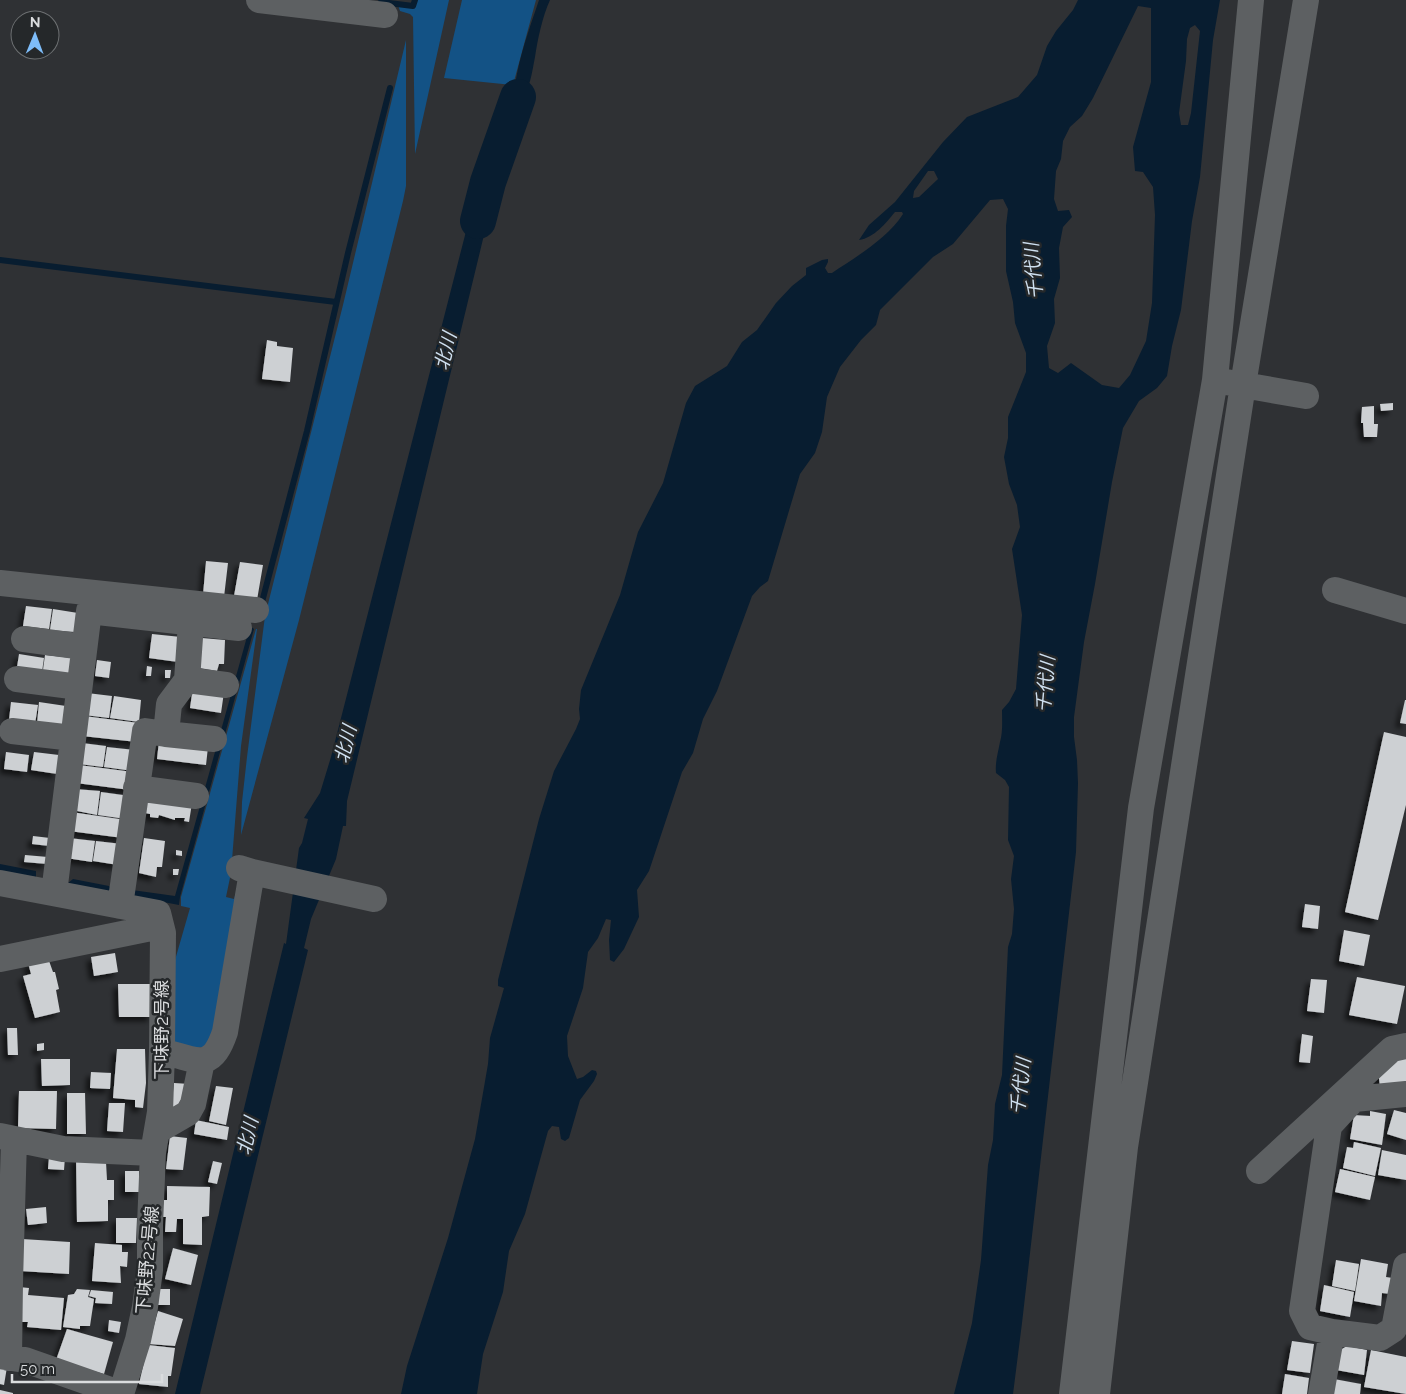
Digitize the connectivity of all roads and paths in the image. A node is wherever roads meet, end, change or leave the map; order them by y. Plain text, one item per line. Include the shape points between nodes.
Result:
1 (258, 0) edge
2 (1252, 0) edge
3 (1306, 0) edge
4 (385, 15) dead end
5 (1215, 380) junction
6 (1243, 385) junction
7 (1306, 396) dead end
8 (0, 582) edge
9 (1335, 590) dead end
10 (1406, 611) edge
11 (191, 623) junction
12 (24, 639) dead end
13 (84, 647) junction
14 (17, 679) dead end
15 (187, 680) junction
16 (226, 685) dead end
17 (79, 687) junction
18 (12, 730) dead end
19 (166, 734) junction
20 (73, 738) junction
21 (214, 739) dead end
22 (136, 788) junction
23 (196, 796) dead end
24 (0, 883) edge
25 (54, 893) junction
26 (374, 899) dead end
27 (120, 906) junction
28 (161, 926) junction
29 (0, 959) edge
30 (1406, 1046) edge
31 (162, 1051) junction
32 (202, 1061) junction
33 (1406, 1094) edge
34 (7, 1138) edge
35 (155, 1142) junction
36 (1259, 1171) dead end
37 (1406, 1266) edge
38 (1332, 1332) junction
39 (5, 1357) edge
40 (59, 1384) edge
41 (121, 1394) edge
42 (1072, 1394) edge
43 (1097, 1394) edge
44 (1321, 1394) edge

1 - 4 street
2 - 5 street
3 - 6 street
5 - 6 street
5 - 42 street via 1141,808
6 - 7 street
6 - 43 street via 1125,1147
8 - 11 street via 247,619
9 - 10 street
11 - 13 street via 89,611
11 - 15 street
12 - 13 street
13 - 17 street
14 - 17 street
15 - 16 street
15 - 19 street via 169,704
17 - 20 street
18 - 20 street
19 - 21 street
19 - 22 street via 145,731
20 - 25 street
22 - 23 street
22 - 27 street
24 - 25 street
25 - 27 street
26 - 32 street via 256,873 225,1032 219,1049
27 - 28 street via 158,913
28 - 29 street
28 - 31 street, 下味野2号線
30 - 36 street via 1392,1049
31 - 32 street
31 - 35 street, 下味野2号線 via 160,1112
32 - 35 street via 188,1113
33 - 38 street via 1354,1099 1330,1126 1302,1311 1310,1327
34 - 35 street via 63,1149
34 - 39 street via 10,1282
35 - 41 street, 下味野22号線 via 150,1270 138,1340
37 - 38 street via 1394,1329 1380,1338
38 - 44 street
39 - 40 street via 25,1360
40 - 41 street

